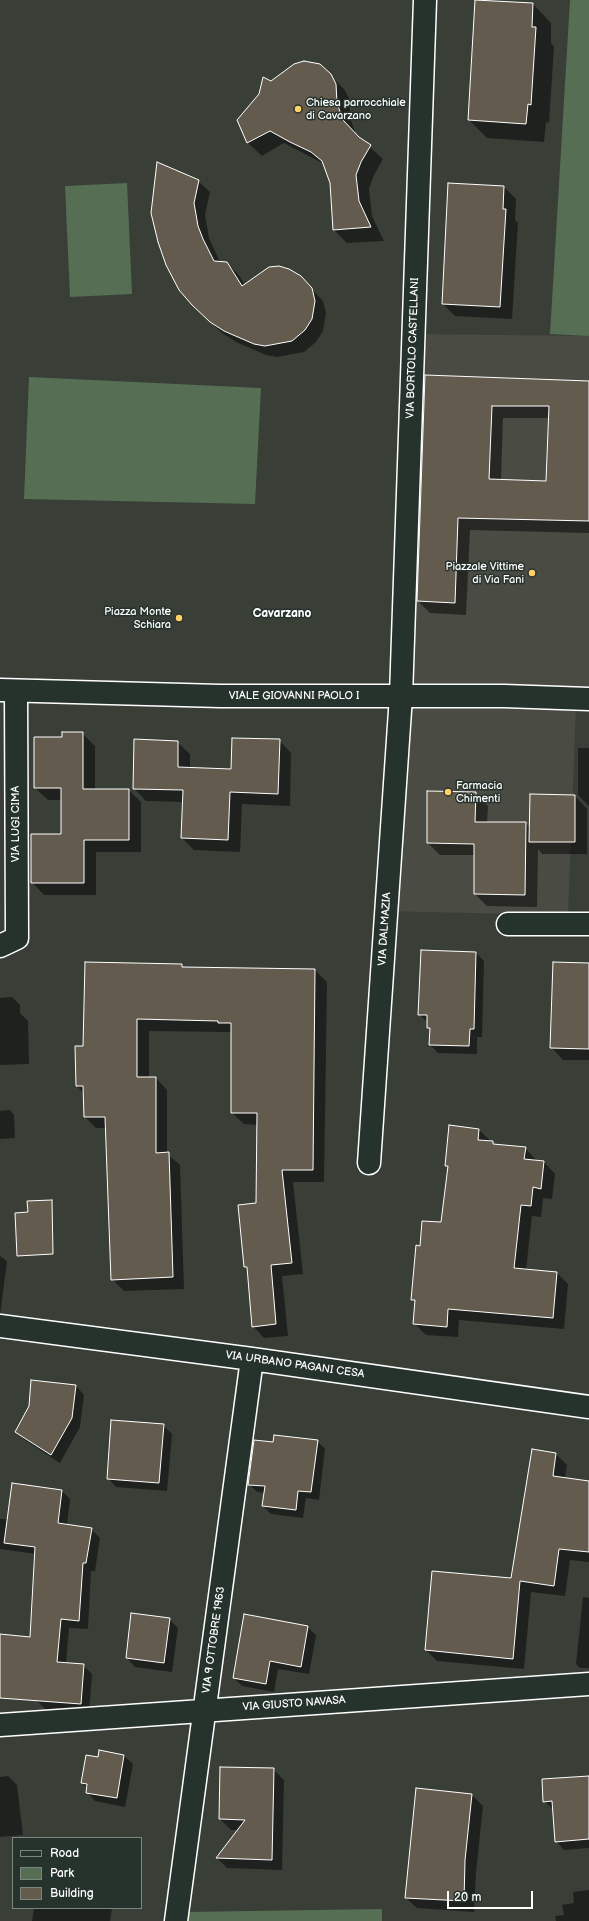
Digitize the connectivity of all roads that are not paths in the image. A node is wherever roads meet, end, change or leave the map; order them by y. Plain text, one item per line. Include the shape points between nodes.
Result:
1 (425, 0) edge
2 (8, 691) edge
3 (400, 696) junction
4 (589, 699) edge
5 (508, 924) dead end
6 (589, 924) edge
7 (8, 942) edge
8 (369, 1163) dead end
9 (0, 1326) edge
10 (252, 1359) junction
11 (589, 1407) edge
12 (589, 1684) edge
13 (205, 1710) junction
14 (0, 1725) edge
15 (176, 1921) edge

1 - 3 street, VIA BORTOLO CASTELLANI
2 - 3 street, VIALE GIOVANNI PAOLO I via 220,696
2 - 7 street, VIA LUGI CIMA
3 - 4 street, VIALE GIOVANNI PAOLO I
3 - 8 street, VIA DALMAZIA
5 - 6 street
9 - 10 street, VIA URBANO PAGANI CESA
10 - 11 street, VIA URBANO PAGANI CESA
10 - 13 street, VIA 9 OTTOBRE 1963
12 - 13 street, VIA GIUSTO NAVASA
13 - 14 street, VIA GIUSTO NAVASA
13 - 15 street, VIA 9 OTTOBRE 1963

